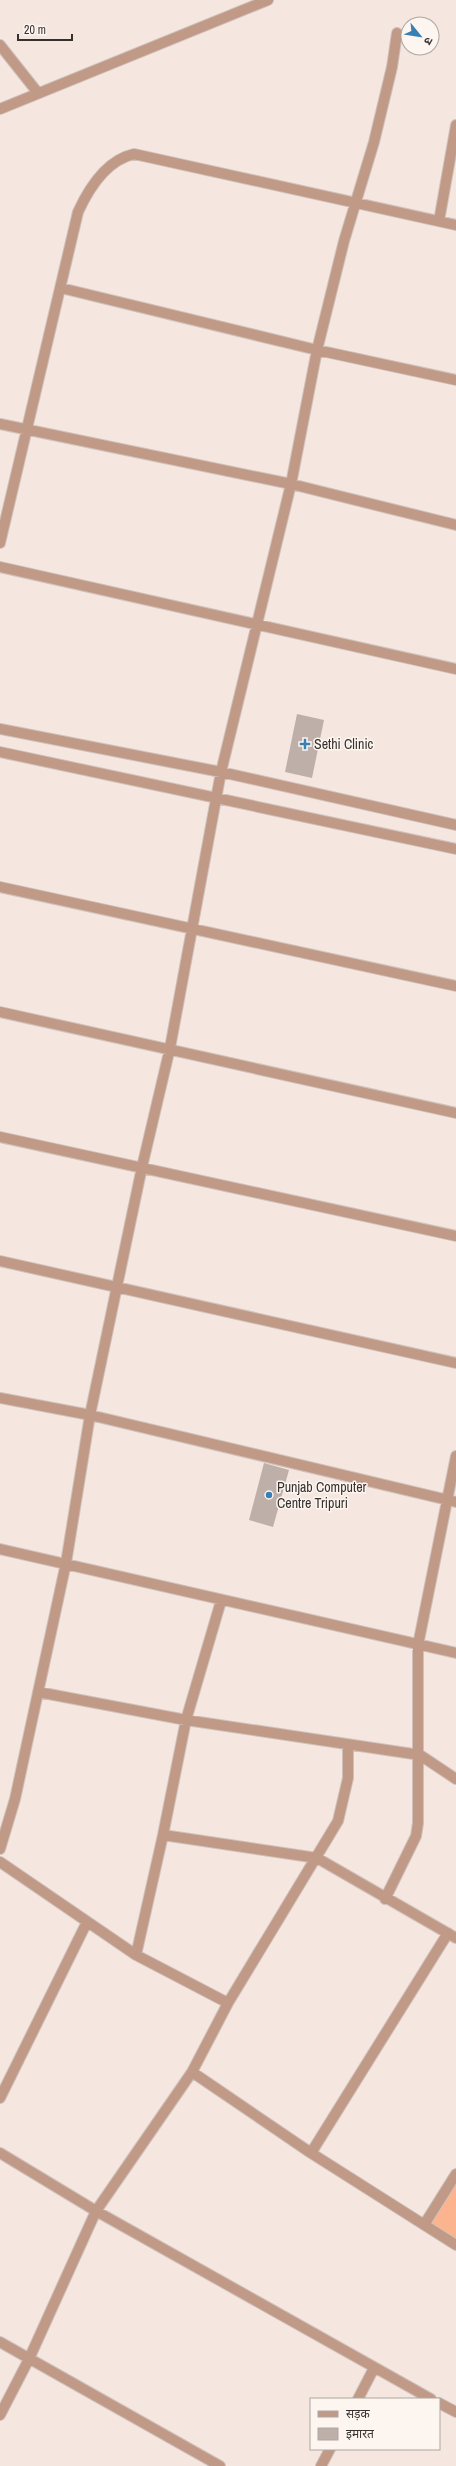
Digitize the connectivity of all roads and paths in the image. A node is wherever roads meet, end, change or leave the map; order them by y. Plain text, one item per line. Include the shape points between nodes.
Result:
1 (268, 0) edge
2 (252, 3) edge
3 (397, 34) dead end
4 (0, 45) edge
5 (38, 93) junction
6 (0, 109) edge
7 (456, 125) edge
8 (357, 204) junction
9 (438, 221) junction
10 (456, 225) edge
11 (61, 288) junction
12 (317, 350) junction
13 (456, 380) edge
14 (0, 424) edge
15 (27, 430) junction
16 (291, 484) junction
17 (456, 525) edge
18 (0, 543) edge
19 (0, 567) edge
20 (257, 623) junction
21 (456, 669) edge
22 (0, 729) edge
23 (0, 752) edge
24 (221, 772) junction
25 (216, 796) junction
26 (456, 825) edge
27 (456, 849) edge
28 (0, 887) edge
29 (192, 929) junction
30 (456, 986) edge
31 (0, 1012) edge
32 (170, 1048) junction
33 (456, 1113) edge
34 (0, 1137) edge
35 (142, 1167) junction
36 (456, 1236) edge
37 (0, 1261) edge
38 (118, 1286) junction
39 (456, 1363) edge
40 (0, 1398) edge
41 (90, 1415) junction
42 (456, 1456) edge
43 (451, 1501) edge
44 (0, 1549) edge
45 (66, 1563) junction
46 (220, 1601) junction
47 (418, 1645) junction
48 (456, 1653) edge
49 (38, 1692) junction
50 (186, 1720) junction
51 (348, 1745) junction
52 (420, 1755) junction
53 (456, 1779) edge
54 (163, 1836) junction
55 (0, 1849) edge
56 (317, 1858) junction
57 (0, 1862) edge
58 (385, 1899) junction
59 (87, 1922) junction
60 (452, 1935) edge
61 (136, 1955) junction
62 (228, 2003) junction
63 (192, 2072) junction
64 (0, 2098) edge
65 (0, 2153) edge
66 (311, 2153) junction
67 (456, 2174) edge
68 (96, 2211) junction
69 (424, 2225) junction
70 (456, 2245) edge
71 (0, 2342) edge
72 (29, 2359) junction
73 (374, 2368) junction
74 (359, 2398) edge
75 (429, 2398) edge
76 (440, 2404) edge
77 (456, 2412) edge
78 (0, 2415) edge
79 (329, 2450) edge
80 (220, 2466) edge
81 (321, 2466) edge

1 - 2 street
2 - 5 street
3 - 8 street via 390,75
4 - 5 street
5 - 6 street
7 - 9 street
8 - 9 street
8 - 11 street via 134,154 122,157 103,173 86,195 78,212
8 - 12 street via 344,241
9 - 10 street
11 - 12 street
11 - 15 street
12 - 13 street
12 - 16 street
14 - 15 street
15 - 16 street
15 - 18 street
16 - 17 street
16 - 20 street
19 - 20 street
20 - 21 street
20 - 24 street
22 - 24 street
23 - 25 street
24 - 25 street
24 - 26 street
25 - 27 street
25 - 29 street
28 - 29 street
29 - 30 street
29 - 32 street
31 - 32 street
32 - 33 street
32 - 35 street
34 - 35 street
35 - 36 street
35 - 38 street
37 - 38 street
38 - 39 street
38 - 41 street
40 - 41 street
41 - 43 street
41 - 45 street
42 - 43 street
43 - 47 street
44 - 45 street
45 - 46 street
45 - 49 street
46 - 47 street
46 - 50 street
47 - 48 street
47 - 52 street
49 - 50 street
49 - 55 street via 16,1799
50 - 51 street
50 - 54 street
51 - 52 street
51 - 56 street via 348,1778 338,1821
52 - 53 street
52 - 58 street via 416,1836
54 - 56 street
54 - 61 street
56 - 58 street
56 - 62 street
57 - 59 street
58 - 60 street
59 - 61 street
59 - 64 street
60 - 66 street
61 - 62 street
62 - 63 street
63 - 66 street
63 - 68 street
65 - 68 street
66 - 69 street
67 - 69 street
68 - 72 street
68 - 73 street
69 - 70 street
71 - 72 street
72 - 78 street
72 - 80 street
73 - 74 street
73 - 75 street
76 - 77 street
79 - 81 street

